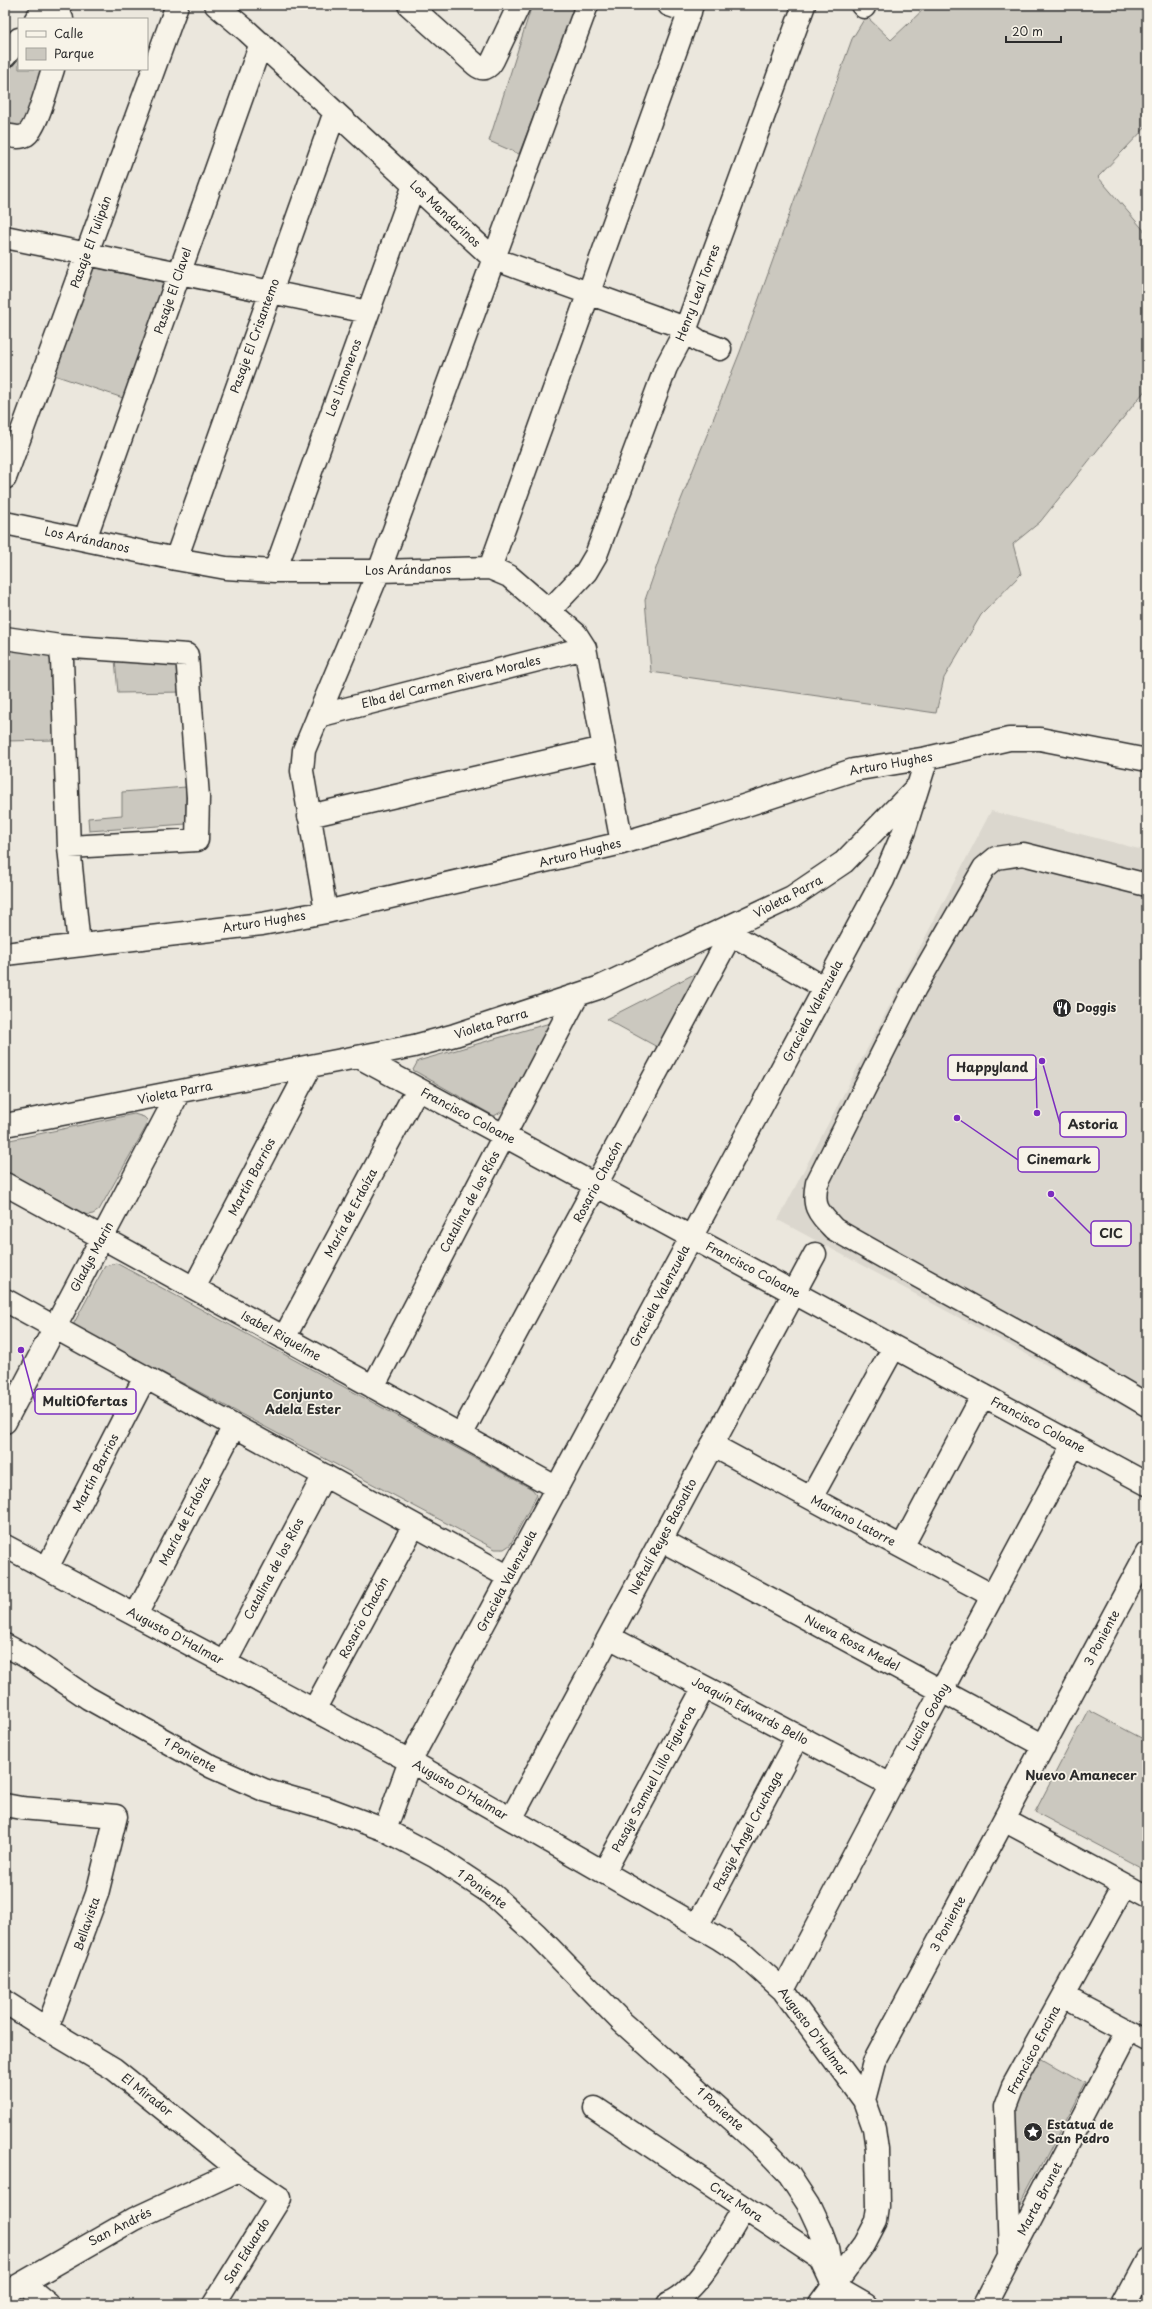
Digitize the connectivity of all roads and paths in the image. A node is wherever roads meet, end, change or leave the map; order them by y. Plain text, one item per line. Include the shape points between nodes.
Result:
1 (48, 5) edge
2 (53, 5) edge
3 (176, 5) edge
4 (216, 5) edge
5 (409, 5) edge
6 (519, 5) edge
7 (587, 5) edge
8 (669, 5) edge
9 (804, 5) edge
10 (691, 9) edge
11 (37, 18) edge
12 (61, 18) edge
13 (18, 40) edge
14 (260, 43) junction
15 (5, 56) edge
16 (53, 70) edge
17 (336, 112) junction
18 (5, 135) edge
19 (414, 185) junction
20 (5, 237) edge
21 (87, 254) junction
22 (494, 259) junction
23 (179, 273) junction
24 (271, 292) junction
25 (588, 293) junction
26 (368, 312) junction
27 (685, 331) junction
28 (720, 349) dead end
29 (5, 478) edge
30 (5, 523) edge
31 (85, 539) junction
32 (176, 559) junction
33 (490, 568) junction
34 (275, 571) junction
35 (379, 571) junction
36 (549, 611) junction
37 (5, 638) edge
38 (60, 646) junction
39 (585, 648) junction
40 (318, 716) junction
41 (604, 748) junction
42 (927, 758) junction
43 (1147, 760) edge
44 (918, 786) junction
45 (310, 816) junction
46 (622, 844) junction
47 (69, 847) junction
48 (1147, 885) edge
49 (326, 912) junction
50 (729, 931) junction
51 (79, 945) junction
52 (5, 954) edge
53 (826, 988) junction
54 (577, 996) junction
55 (359, 1057) junction
56 (310, 1067) junction
57 (417, 1089) junction
58 (179, 1092) junction
59 (5, 1125) edge
60 (504, 1136) junction
61 (5, 1184) edge
62 (596, 1185) junction
63 (692, 1237) junction
64 (102, 1238) junction
65 (815, 1254) dead end
66 (194, 1288) junction
67 (794, 1293) junction
68 (5, 1300) edge
69 (55, 1328) junction
70 (284, 1338) junction
71 (894, 1347) junction
72 (145, 1377) junction
73 (373, 1387) junction
74 (983, 1395) junction
75 (1147, 1404) edge
76 (5, 1422) edge
77 (234, 1426) junction
78 (461, 1435) junction
79 (1074, 1444) junction
80 (712, 1445) junction
81 (324, 1476) junction
82 (1147, 1484) edge
83 (557, 1488) junction
84 (810, 1498) junction
85 (414, 1525) junction
86 (661, 1540) junction
87 (5, 1546) edge
88 (902, 1546) junction
89 (1147, 1553) edge
90 (47, 1568) junction
91 (509, 1577) junction
92 (993, 1596) junction
93 (136, 1616) junction
94 (609, 1637) junction
95 (5, 1645) edge
96 (225, 1663) junction
97 (704, 1686) junction
98 (942, 1691) junction
99 (314, 1710) junction
100 (798, 1736) junction
101 (1044, 1746) junction
102 (410, 1761) junction
103 (891, 1785) junction
104 (5, 1805) edge
105 (511, 1819) junction
106 (1004, 1820) junction
107 (385, 1830) junction
108 (604, 1872) junction
109 (1124, 1885) junction
110 (1147, 1897) edge
111 (697, 1926) junction
112 (783, 1990) junction
113 (1063, 1996) junction
114 (5, 2002) edge
115 (47, 2029) junction
116 (1138, 2035) edge
117 (864, 2100) junction
118 (595, 2108) dead end
119 (239, 2170) junction
120 (280, 2198) joint
121 (744, 2208) junction
122 (1010, 2256) junction
123 (1147, 2259) edge
124 (833, 2285) junction
125 (14, 2288) edge
126 (48, 2304) edge
127 (214, 2304) edge
128 (668, 2304) edge
129 (820, 2304) edge
130 (866, 2304) edge
131 (984, 2304) edge
132 (1123, 2304) edge

1 - 11 street
2 - 12 street
3 - 21 street, Pasaje El Tulipán
4 - 14 street, Los Mandarinos
5 - 6 street via 476,65 483,68 487,68 493,60
7 - 22 street
8 - 10 street
9 - 27 street, Henry Leal Torres
10 - 25 street
13 - 15 street
14 - 17 street, Los Mandarinos
14 - 23 street, Pasaje El Clavel
16 - 18 street via 34,124 27,135 18,138
17 - 19 street, Los Mandarinos
17 - 24 street, Pasaje El Crisantemo
19 - 22 street, Los Mandarinos
19 - 26 street, Los Limoneros
20 - 21 street
21 - 23 street
21 - 29 street, Pasaje El Tulipán
22 - 25 street, Los Mandarinos
22 - 35 street
23 - 24 street
23 - 31 street, Pasaje El Clavel
24 - 26 street
24 - 32 street, Pasaje El Crisantemo
25 - 27 street, Los Mandarinos via 674,324
25 - 33 street
26 - 34 street, Los Limoneros
27 - 28 street, Los Mandarinos via 699,341
27 - 36 street, Henry Leal Torres via 666,367 596,555 586,572
30 - 31 street, Los Arándanos
31 - 32 street, Los Arándanos
32 - 34 street, Los Arándanos via 226,568
33 - 35 street, Los Arándanos
33 - 36 street, Los Arándanos via 510,576
34 - 35 street, Los Arándanos
35 - 40 street
36 - 39 street, Los Arándanos via 576,634
37 - 38 street
38 - 47 street
38 - 47 street via 187,655 198,796 198,840
39 - 40 street, Elba del Carmen Rivera Morales
39 - 41 street, Los Arándanos
40 - 45 street via 301,764
41 - 45 street
41 - 46 street, Los Arándanos
42 - 43 street, Arturo Hughes via 996,741 1024,738
42 - 44 street, Graciela Valenzuela
42 - 46 street, Arturo Hughes via 854,770
44 - 50 street, Violeta Parra via 859,849 829,874
44 - 53 street, Graciela Valenzuela via 892,862
45 - 49 street
46 - 49 street, Arturo Hughes
47 - 51 street
48 - 75 street via 1023,854 996,858 984,868 915,988 817,1183 814,1198 820,1213 834,1229 1069,1358
49 - 51 street, Arturo Hughes via 262,924
50 - 53 street
50 - 54 street, Violeta Parra
50 - 62 street, Rosario Chacón
51 - 52 street, Arturo Hughes
53 - 63 street, Graciela Valenzuela
54 - 55 street, Violeta Parra via 455,1035
54 - 60 street, Catalina de los Ríos
55 - 56 street, Violeta Parra
55 - 57 street, Francisco Coloane
56 - 58 street, Violeta Parra
56 - 66 street, Martín Barrios
57 - 60 street, Francisco Coloane
57 - 70 street, María de Erdoíza
58 - 59 street, Violeta Parra
58 - 64 street, Gladys Marin
60 - 62 street, Francisco Coloane
60 - 73 street, Catalina de los Ríos
61 - 64 street, Isabel Riquelme
62 - 63 street, Francisco Coloane
62 - 78 street, Rosario Chacón
63 - 67 street, Francisco Coloane
63 - 83 street, Graciela Valenzuela
64 - 66 street, Isabel Riquelme
64 - 69 street, Gladys Marin
65 - 67 street, Neftalí Reyes Basoalto
66 - 70 street, Isabel Riquelme
67 - 71 street, Francisco Coloane
67 - 80 street, Neftalí Reyes Basoalto
68 - 69 street
69 - 72 street
69 - 76 street, Gladys Marin
70 - 73 street, Isabel Riquelme
71 - 74 street, Francisco Coloane
71 - 84 street
72 - 77 street
72 - 90 street, Martín Barrios
73 - 78 street, Isabel Riquelme
74 - 79 street, Francisco Coloane
74 - 88 street
77 - 81 street
77 - 93 street, María de Erdoíza
78 - 83 street, Isabel Riquelme
79 - 82 street, Francisco Coloane
79 - 92 street, Lucila Godoy
80 - 84 street, Mariano Latorre
80 - 86 street, Neftalí Reyes Basoalto
81 - 85 street
81 - 96 street, Catalina de los Ríos
83 - 91 street, Graciela Valenzuela
84 - 88 street, Mariano Latorre
85 - 91 street
85 - 99 street, Rosario Chacón
86 - 94 street, Neftalí Reyes Basoalto
86 - 98 street, Nueva Rosa Medel
87 - 90 street, Augusto D'Halmar
88 - 92 street, Mariano Latorre
89 - 101 street, 3 Poniente
90 - 93 street, Augusto D'Halmar
91 - 102 street, Graciela Valenzuela
92 - 98 street, Lucila Godoy
93 - 96 street, Augusto D'Halmar
94 - 97 street, Joaquín Edwards Bello
94 - 105 street, Neftalí Reyes Basoalto
95 - 107 street, 1 Poniente via 88,1698 212,1767 264,1790 326,1808
96 - 99 street, Augusto D'Halmar
97 - 100 street, Joaquín Edwards Bello
97 - 108 street, Pasaje Samuel Lillo Figueroa
98 - 101 street, Nueva Rosa Medel
98 - 103 street, Lucila Godoy
99 - 102 street, Augusto D'Halmar
100 - 103 street, Joaquín Edwards Bello
100 - 111 street, Pasaje Ángel Cruchaga
101 - 106 street, 3 Poniente
102 - 105 street, Augusto D'Halmar
102 - 107 street, Graciela Valenzuela
103 - 112 street, Lucila Godoy
104 - 115 street, Bellavista via 116,1816 97,1894
105 - 108 street, Augusto D'Halmar
106 - 109 street
106 - 117 street, 3 Poniente via 880,2052 870,2074
107 - 124 street, 1 Poniente via 436,1857 492,1894 536,1934 622,2022 776,2161 799,2189 815,2218 827,2248
108 - 111 street, Augusto D'Halmar
109 - 110 street
109 - 113 street, Francisco Encina
111 - 112 street, Augusto D'Halmar via 743,1954
112 - 117 street, Augusto D'Halmar
113 - 116 street
113 - 122 street, Francisco Encina via 1013,2086 1005,2107
114 - 115 street, El Mirador
115 - 119 street, El Mirador via 114,2069
116 - 122 street, Marta Brunet
117 - 124 street via 874,2128 877,2149 878,2207 870,2234
118 - 121 street, Cruz Mora
119 - 120 street, El Mirador
119 - 125 street, San Andrés via 134,2219
120 - 127 street, San Eduardo
121 - 124 street, Cruz Mora via 821,2259
121 - 128 street via 692,2288
122 - 131 street, Marta Brunet
123 - 132 street
124 - 129 street
124 - 130 street
125 - 126 street

